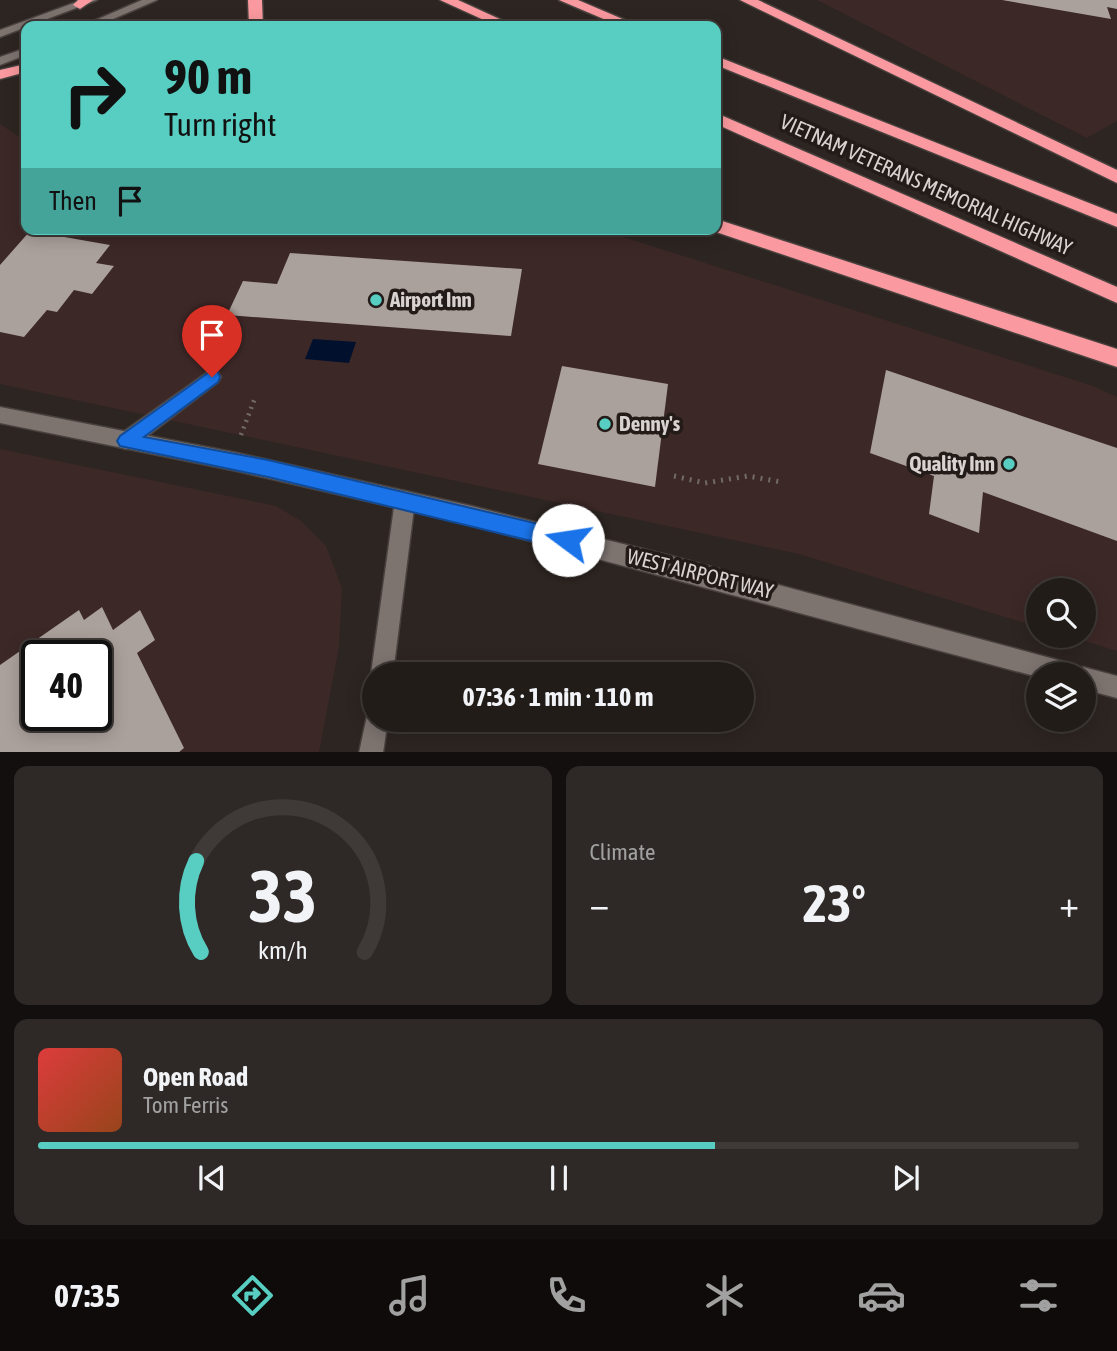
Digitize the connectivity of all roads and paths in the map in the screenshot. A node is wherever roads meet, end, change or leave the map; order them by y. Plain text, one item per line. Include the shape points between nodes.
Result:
1 (152, 0) edge
2 (255, 0) edge
3 (447, 0) edge
4 (566, 0) edge
5 (747, 0) edge
6 (86, 2) edge
7 (35, 21) edge
8 (100, 21) edge
9 (255, 21) edge
10 (496, 21) edge
11 (619, 21) edge
12 (21, 26) edge
13 (0, 34) edge
14 (21, 53) edge
15 (0, 61) edge
16 (721, 62) edge
17 (21, 69) edge
18 (0, 75) edge
19 (721, 120) edge
20 (1117, 177) edge
21 (1117, 221) edge
22 (721, 227) edge
23 (1117, 295) edge
24 (1117, 358) edge
25 (212, 377) dead end
26 (255, 398) dead end
27 (0, 415) edge
28 (241, 435) dead end
29 (126, 441) junction
30 (674, 476) dead end
31 (781, 482) dead end
32 (405, 500) junction
33 (384, 662) edge
34 (1026, 662) edge
35 (1096, 681) edge
36 (1117, 687) edge
37 (374, 732) edge
38 (371, 752) edge

1 - 8 street
2 - 9 highway
3 - 10 highway
4 - 11 highway
5 - 20 highway
6 - 7 street
12 - 13 street
14 - 15 street
16 - 21 highway, VIETNAM VETERANS MEMORIAL HIGHWAY
17 - 18 highway
19 - 23 highway, VIETNAM VETERANS MEMORIAL HIGHWAY
22 - 24 highway
25 - 29 street
26 - 28 path
27 - 29 street, WEST AIRPORT WAY
29 - 32 street, WEST AIRPORT WAY
30 - 31 path via 705,483 748,476
32 - 33 street
32 - 34 street, WEST AIRPORT WAY via 720,578
35 - 36 street
37 - 38 street

